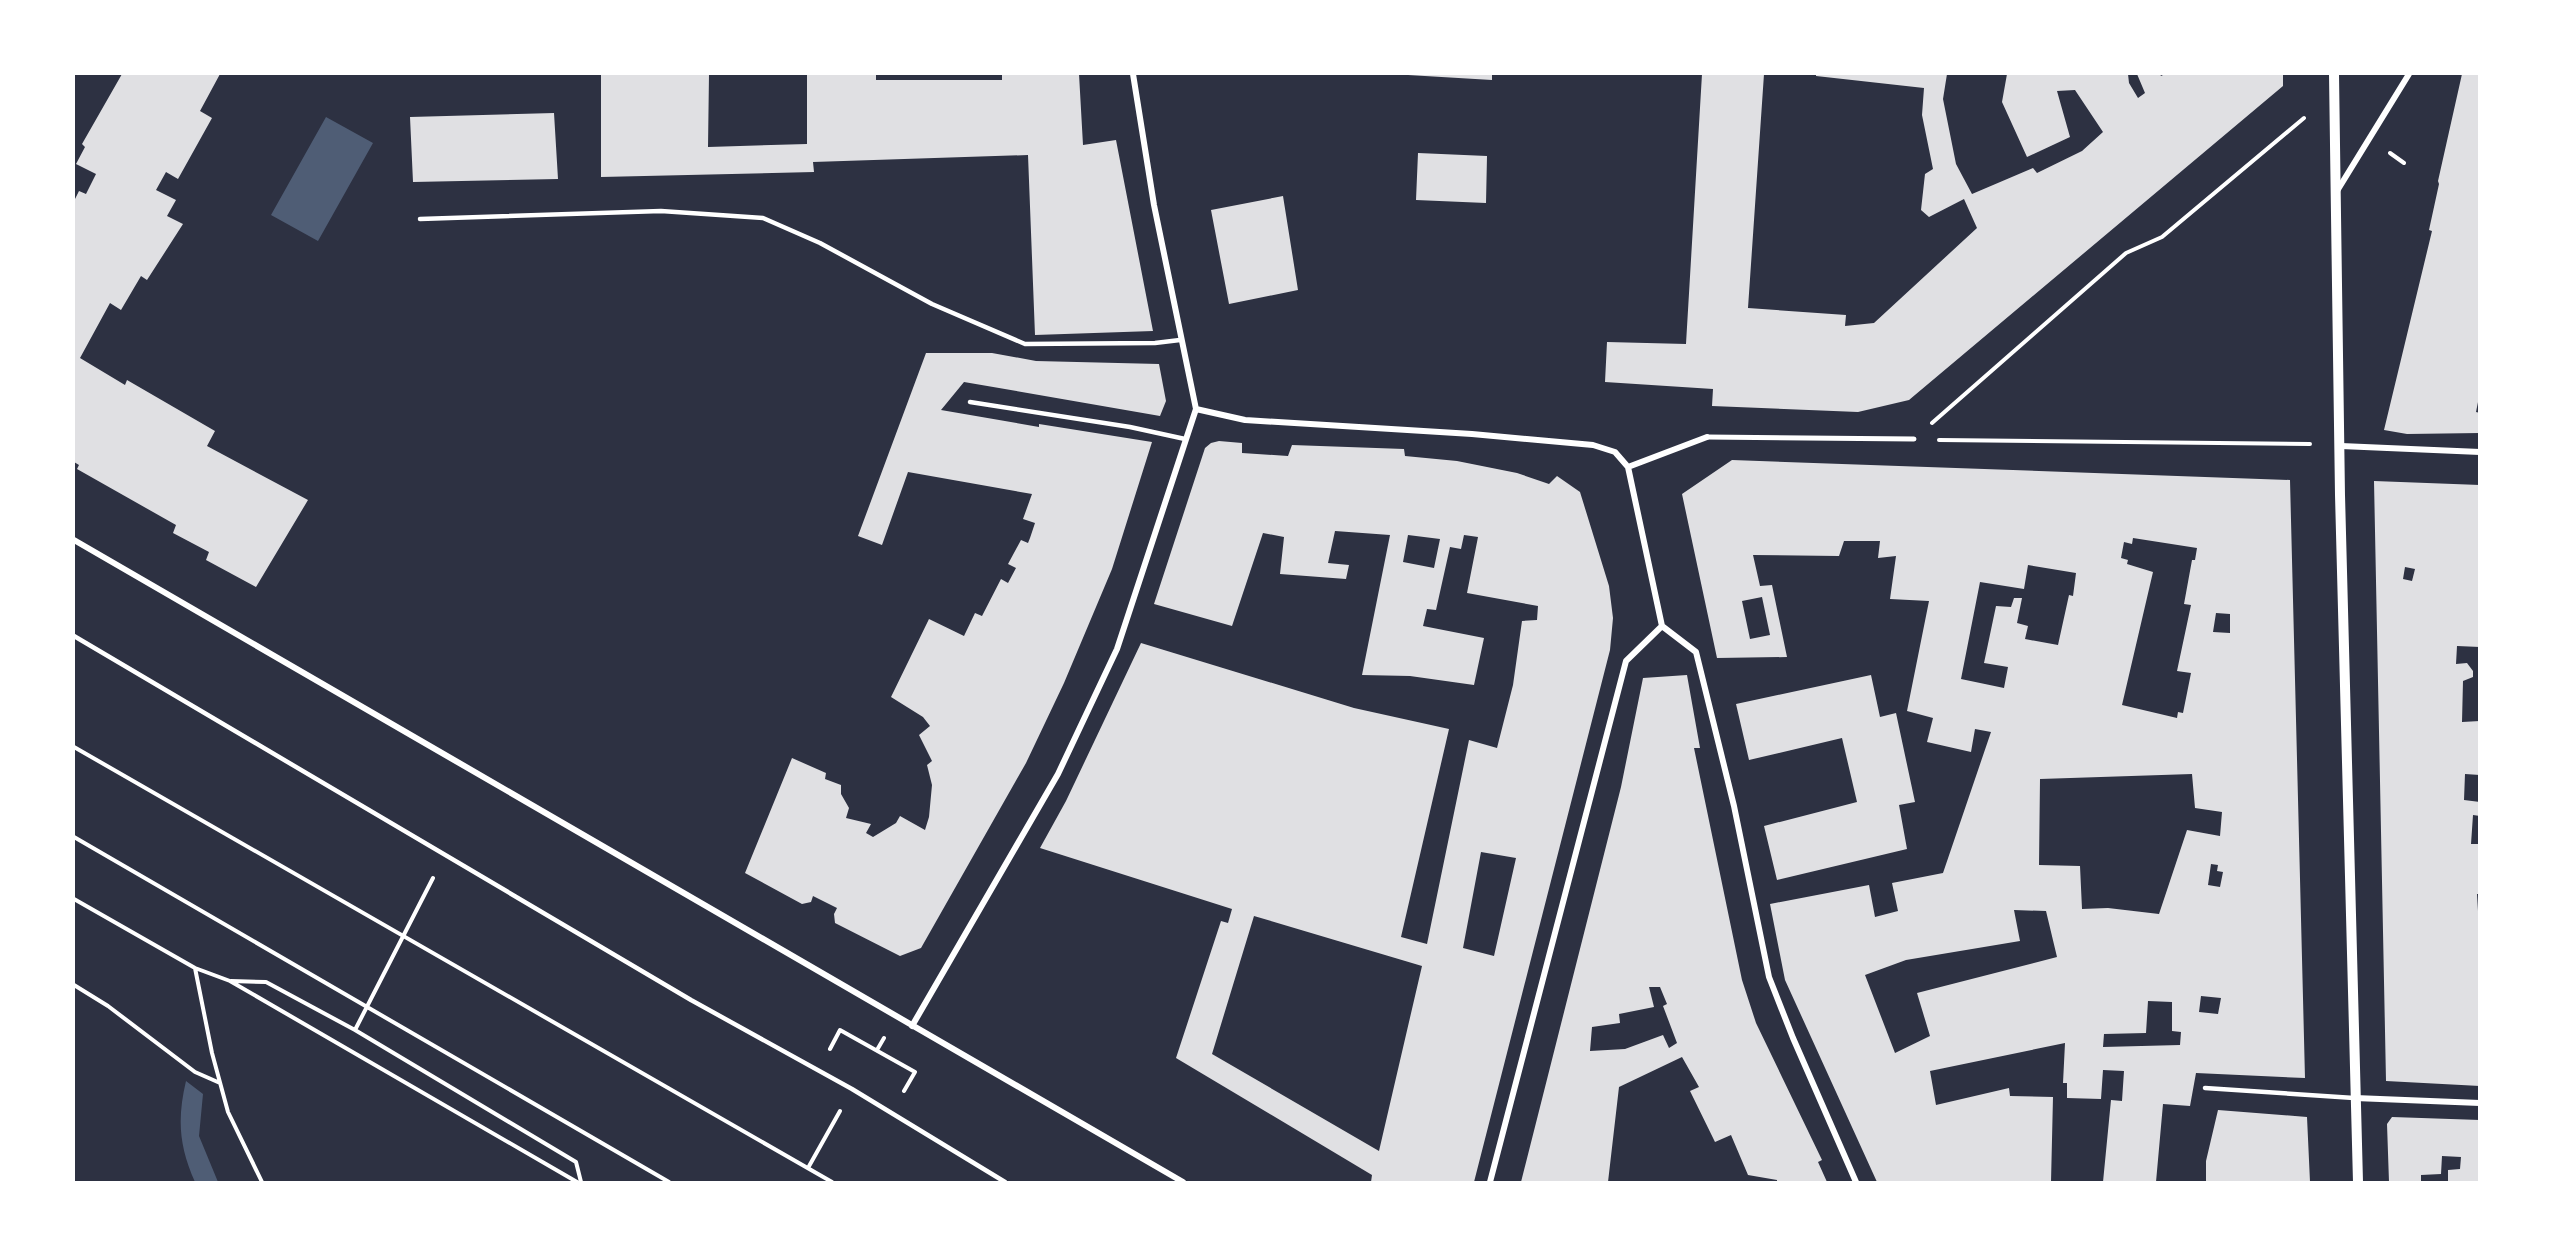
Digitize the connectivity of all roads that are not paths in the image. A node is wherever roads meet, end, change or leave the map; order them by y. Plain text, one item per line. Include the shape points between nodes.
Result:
1 (1133, 74) edge
2 (2334, 74) edge
3 (2409, 74) edge
4 (2337, 192) junction
5 (420, 219) dead end
6 (1180, 340) junction
7 (970, 402) dead end
8 (1196, 409) junction
9 (1707, 437) joint
10 (1185, 439) junction
11 (1914, 439) road end
12 (2341, 446) junction
13 (2480, 453) edge
14 (1628, 467) junction
15 (74, 540) edge
16 (1662, 626) junction
17 (74, 636) edge
18 (912, 1026) junction
19 (2205, 1088) dead end
20 (2354, 1098) junction
21 (2480, 1103) edge
22 (1005, 1182) edge
23 (1183, 1182) edge
24 (1491, 1182) edge
25 (1856, 1182) edge
26 (2358, 1182) edge

1 - 6 street
2 - 4 street
3 - 4 street
4 - 12 street
5 - 6 lane via 661,211 763,218 820,243 932,304 1025,344
6 - 8 street
7 - 10 lane
8 - 10 street
8 - 14 street via 1245,420 1593,445 1615,452
9 - 11 street
9 - 14 street
10 - 18 street via 1117,649 1058,774
12 - 13 street
12 - 20 street
14 - 16 street
15 - 18 street
16 - 24 street via 1626,661
16 - 25 street via 1696,652 1734,806 1769,977
17 - 22 lane
18 - 23 street
19 - 20 lane
20 - 21 street
20 - 26 street

